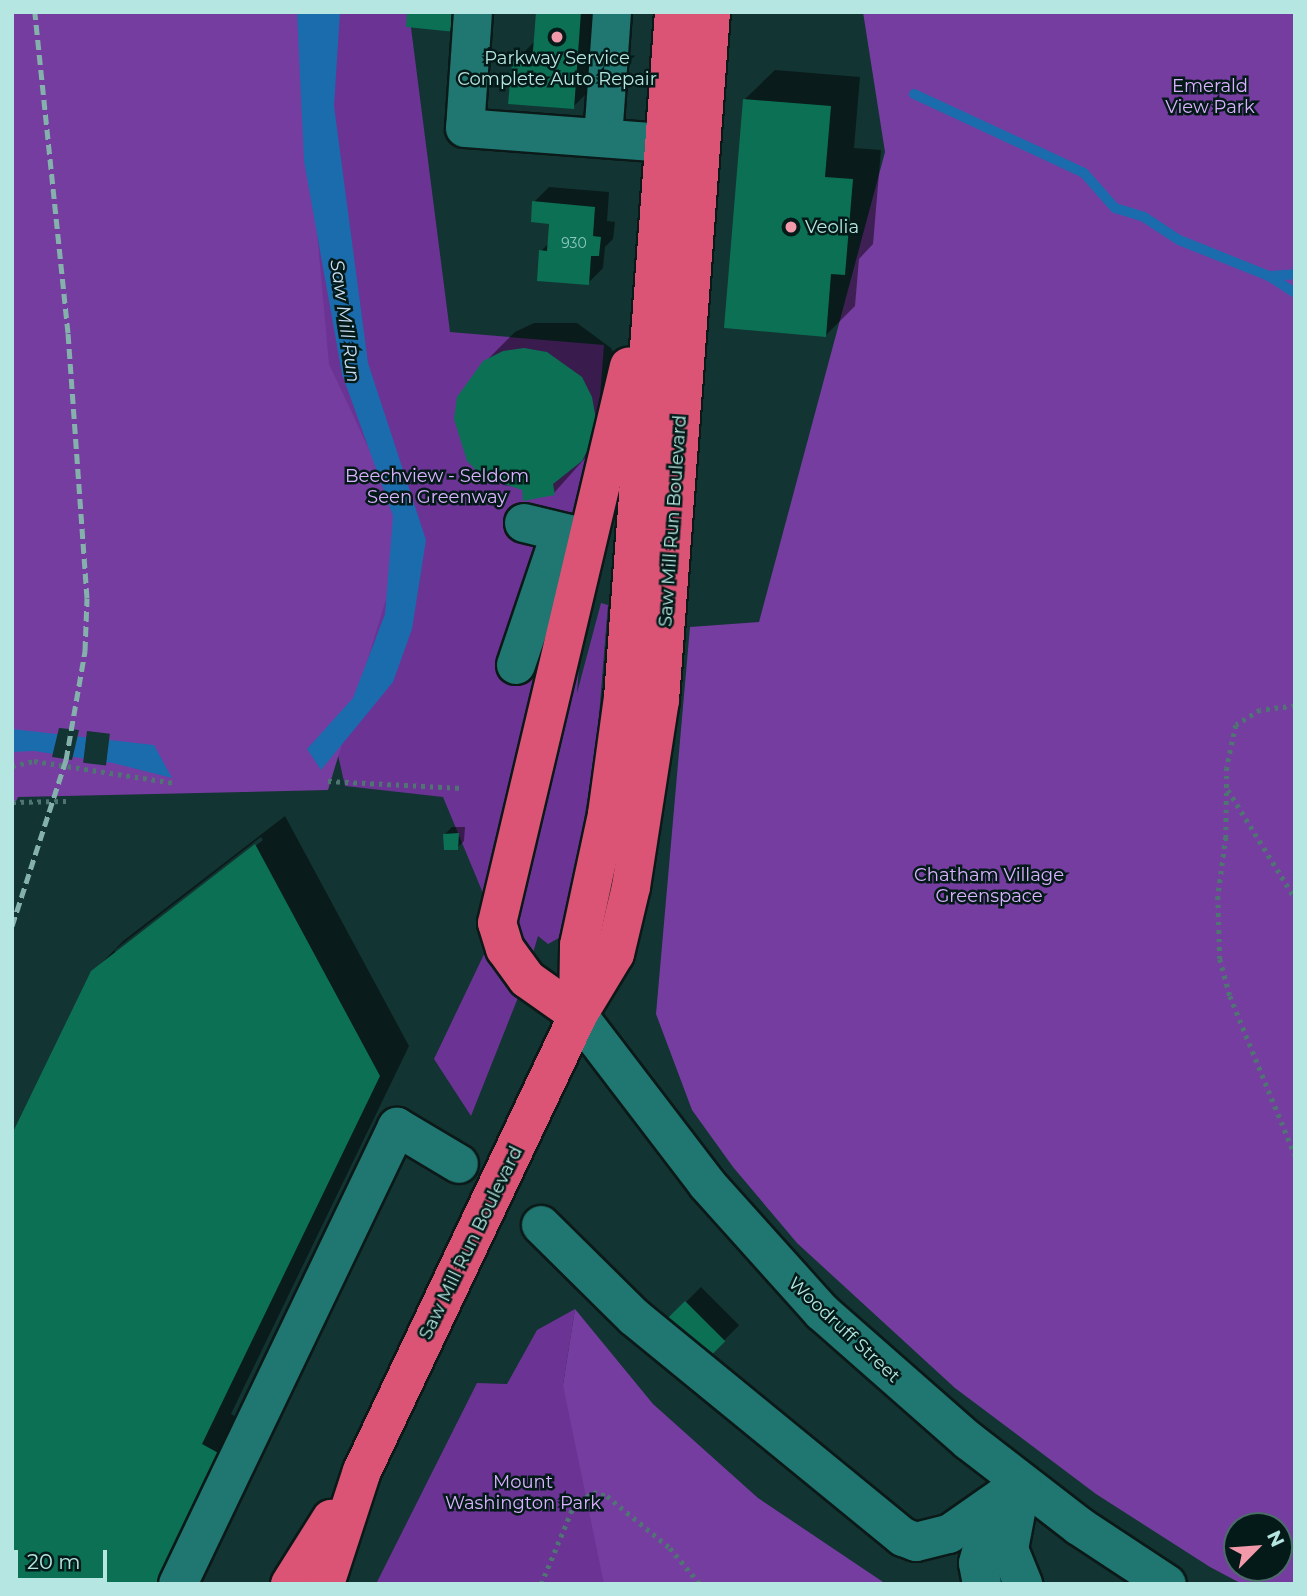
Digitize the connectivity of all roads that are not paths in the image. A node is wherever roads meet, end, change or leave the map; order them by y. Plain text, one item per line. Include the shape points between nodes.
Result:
1 (473, 12) edge
2 (612, 12) edge
3 (674, 12) edge
4 (711, 12) edge
5 (603, 138) junction
6 (664, 143) junction
7 (656, 252) junction
8 (524, 523) dead end
9 (575, 535) junction
10 (516, 665) dead end
11 (578, 1015) junction
12 (459, 1164) dead end
13 (541, 1225) dead end
14 (362, 1471) junction
15 (1022, 1483) junction
16 (178, 1584) edge
17 (290, 1584) edge
18 (324, 1584) edge
19 (982, 1584) edge
20 (1023, 1584) edge
21 (1167, 1584) edge

1 - 5 street via 465,128
2 - 5 street
3 - 6 highway, Saw Mill Run Boulevard
4 - 11 highway, Saw Mill Run Boulevard via 653,762 615,954
5 - 6 street
6 - 7 highway, Saw Mill Run Boulevard
7 - 9 highway
7 - 11 highway, Saw Mill Run Boulevard via 621,721 579,945
8 - 9 street
9 - 10 street
9 - 11 highway via 497,923 505,948 527,978
11 - 14 highway, Saw Mill Run Boulevard
11 - 15 street, Woodruff Street via 707,1184 781,1271 905,1388
12 - 16 street via 397,1128
13 - 15 street via 634,1317 903,1537 932,1541 949,1534
14 - 17 highway, Saw Mill Run Boulevard
14 - 18 highway, Saw Mill Run Boulevard
15 - 19 street via 982,1548 978,1563
15 - 20 street via 1009,1549
15 - 21 street, Woodruff Street

